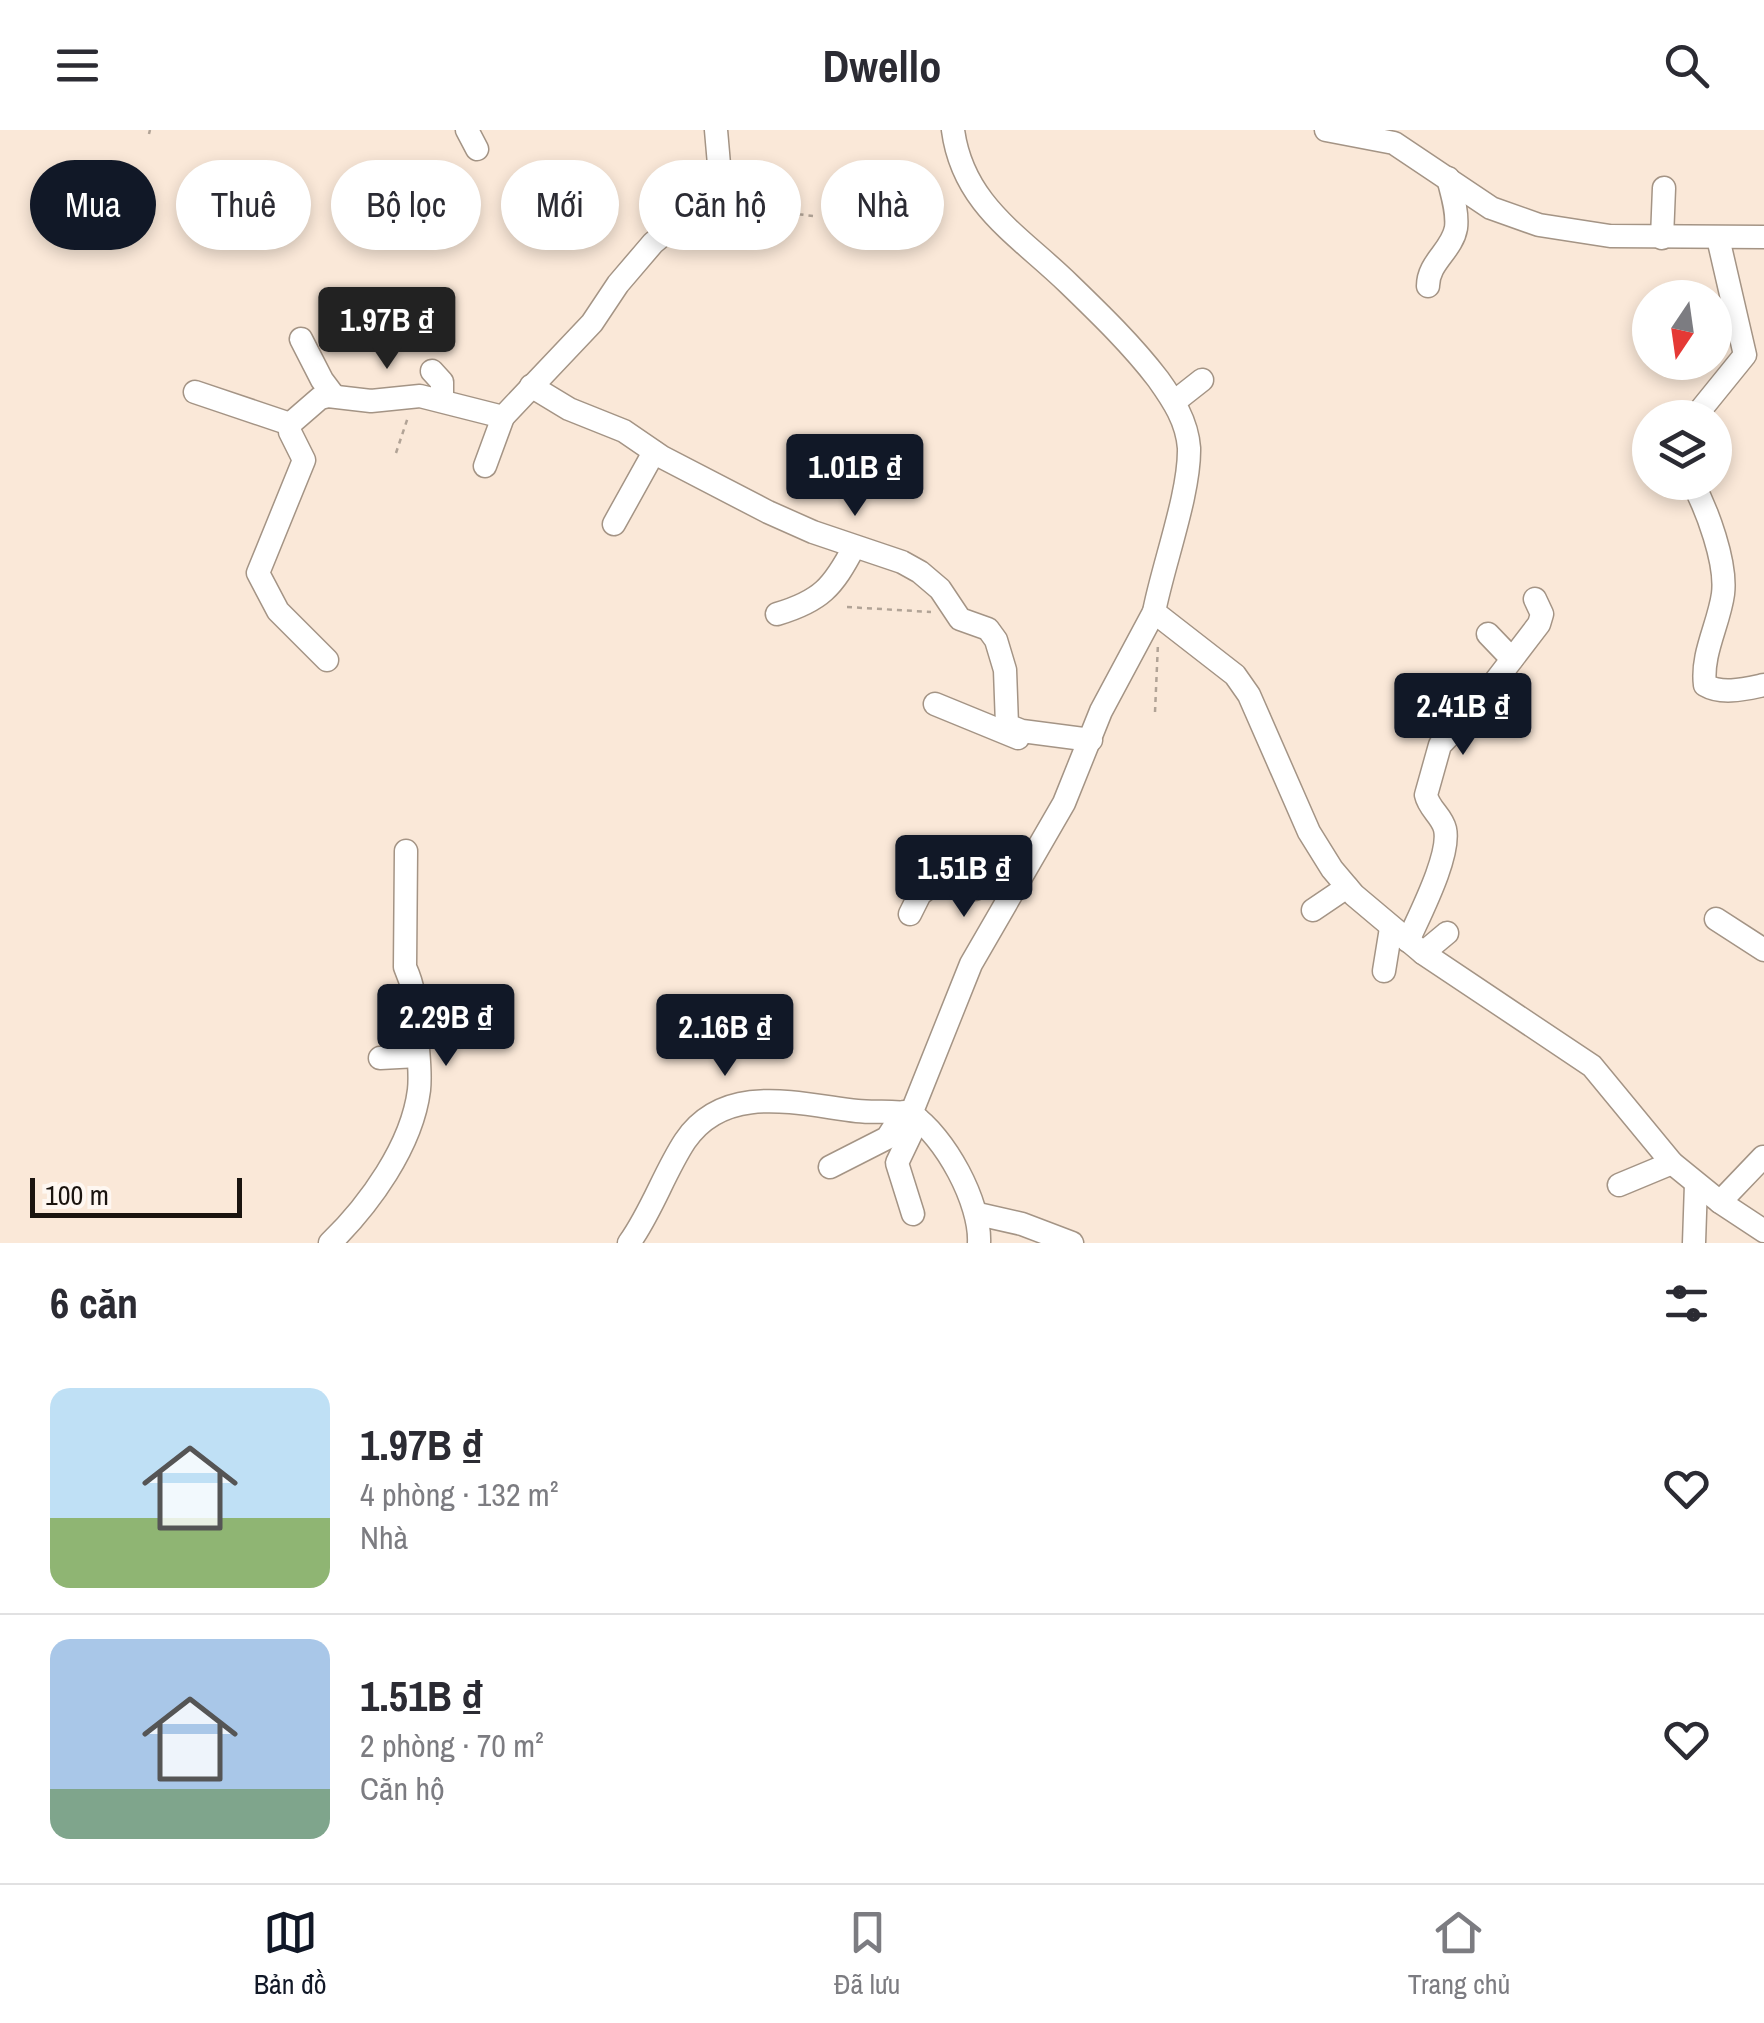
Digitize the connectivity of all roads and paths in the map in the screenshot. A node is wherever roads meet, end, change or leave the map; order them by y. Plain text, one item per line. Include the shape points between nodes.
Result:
1 (716, 130) edge
2 (953, 130) edge
3 (1326, 130) edge
4 (1364, 132) edge
5 (1399, 136) edge
6 (719, 160) edge
7 (1448, 178) junction
8 (1664, 188) dead end
9 (801, 215) edge
10 (813, 216) dead end
11 (1764, 237) edge
12 (1662, 238) junction
13 (1718, 238) junction
14 (648, 250) edge
15 (1428, 286) dead end
16 (301, 340) dead end
17 (432, 372) dead end
18 (1202, 380) dead end
19 (532, 386) junction
20 (195, 392) dead end
21 (334, 396) junction
22 (414, 396) junction
23 (442, 400) junction
24 (1708, 400) edge
25 (1174, 402) junction
26 (503, 417) junction
27 (290, 424) junction
28 (396, 452) dead end
29 (654, 452) junction
30 (484, 466) dead end
31 (1699, 500) edge
32 (614, 524) dead end
33 (856, 541) junction
34 (1535, 599) dead end
35 (847, 607) dead end
36 (938, 613) dead end
37 (777, 614) dead end
38 (1157, 614) junction
39 (1488, 634) dead end
40 (1512, 659) junction
41 (327, 660) dead end
42 (1764, 686) edge
43 (935, 704) dead end
44 (1155, 712) dead end
45 (1087, 749) junction
46 (940, 848) dead end
47 (406, 852) dead end
48 (1015, 875) junction
49 (1347, 886) junction
50 (1312, 910) dead end
51 (910, 914) dead end
52 (1716, 919) dead end
53 (1447, 932) dead end
54 (1407, 941) junction
55 (1764, 950) edge
56 (1384, 971) dead end
57 (418, 1056) junction
58 (380, 1058) dead end
59 (912, 1115) junction
60 (1764, 1158) edge
61 (1672, 1163) junction
62 (830, 1167) dead end
63 (1696, 1184) junction
64 (1618, 1185) dead end
65 (1720, 1202) junction
66 (913, 1214) dead end
67 (978, 1214) junction
68 (1761, 1224) edge
69 (330, 1243) edge
70 (629, 1243) edge
71 (979, 1243) edge
72 (1072, 1243) edge
73 (1694, 1243) edge

1 - 6 street
2 - 25 street via 978,198 1144,362
3 - 4 street
4 - 5 street
5 - 7 street
7 - 12 street via 1491,208 1539,225
7 - 15 street via 1455,231 1430,269
8 - 12 street
9 - 10 path
11 - 13 street
12 - 13 street
13 - 24 street via 1745,354
14 - 19 street
16 - 21 street
17 - 23 street via 442,382
18 - 25 street
19 - 26 street
19 - 29 street
20 - 27 street
21 - 22 street
21 - 27 street via 320,398
22 - 23 street
22 - 28 path
23 - 26 street
25 - 38 street via 1189,445 1187,473
26 - 30 street
27 - 41 street via 304,460 258,573 278,610
29 - 32 street
29 - 33 street via 768,512
31 - 42 street via 1723,578 1705,685
33 - 37 street via 840,575 819,597
33 - 45 street via 920,572 960,619 988,628 1005,670 1008,724
34 - 40 street via 1542,619
35 - 36 path
38 - 44 path
38 - 45 street via 1101,711
38 - 49 street via 1235,674 1309,832
39 - 40 street
40 - 54 street via 1438,752 1426,795 1443,822 1446,842
43 - 45 street via 1014,737
45 - 48 street via 1064,803
46 - 48 street
47 - 57 street via 405,967 413,981
48 - 51 street via 975,889 932,884
48 - 59 street via 971,964
49 - 50 street
49 - 54 street
52 - 55 street
53 - 54 street
54 - 56 street
54 - 61 street via 1592,1066
57 - 58 street
57 - 69 street via 415,1109 394,1158
59 - 62 street via 886,1138
59 - 66 street via 897,1163
59 - 67 street via 952,1162
59 - 70 street via 776,1101 716,1111 685,1142
60 - 65 street
61 - 63 street
61 - 64 street
63 - 65 street
63 - 73 street
65 - 68 street
67 - 71 street
67 - 72 street

